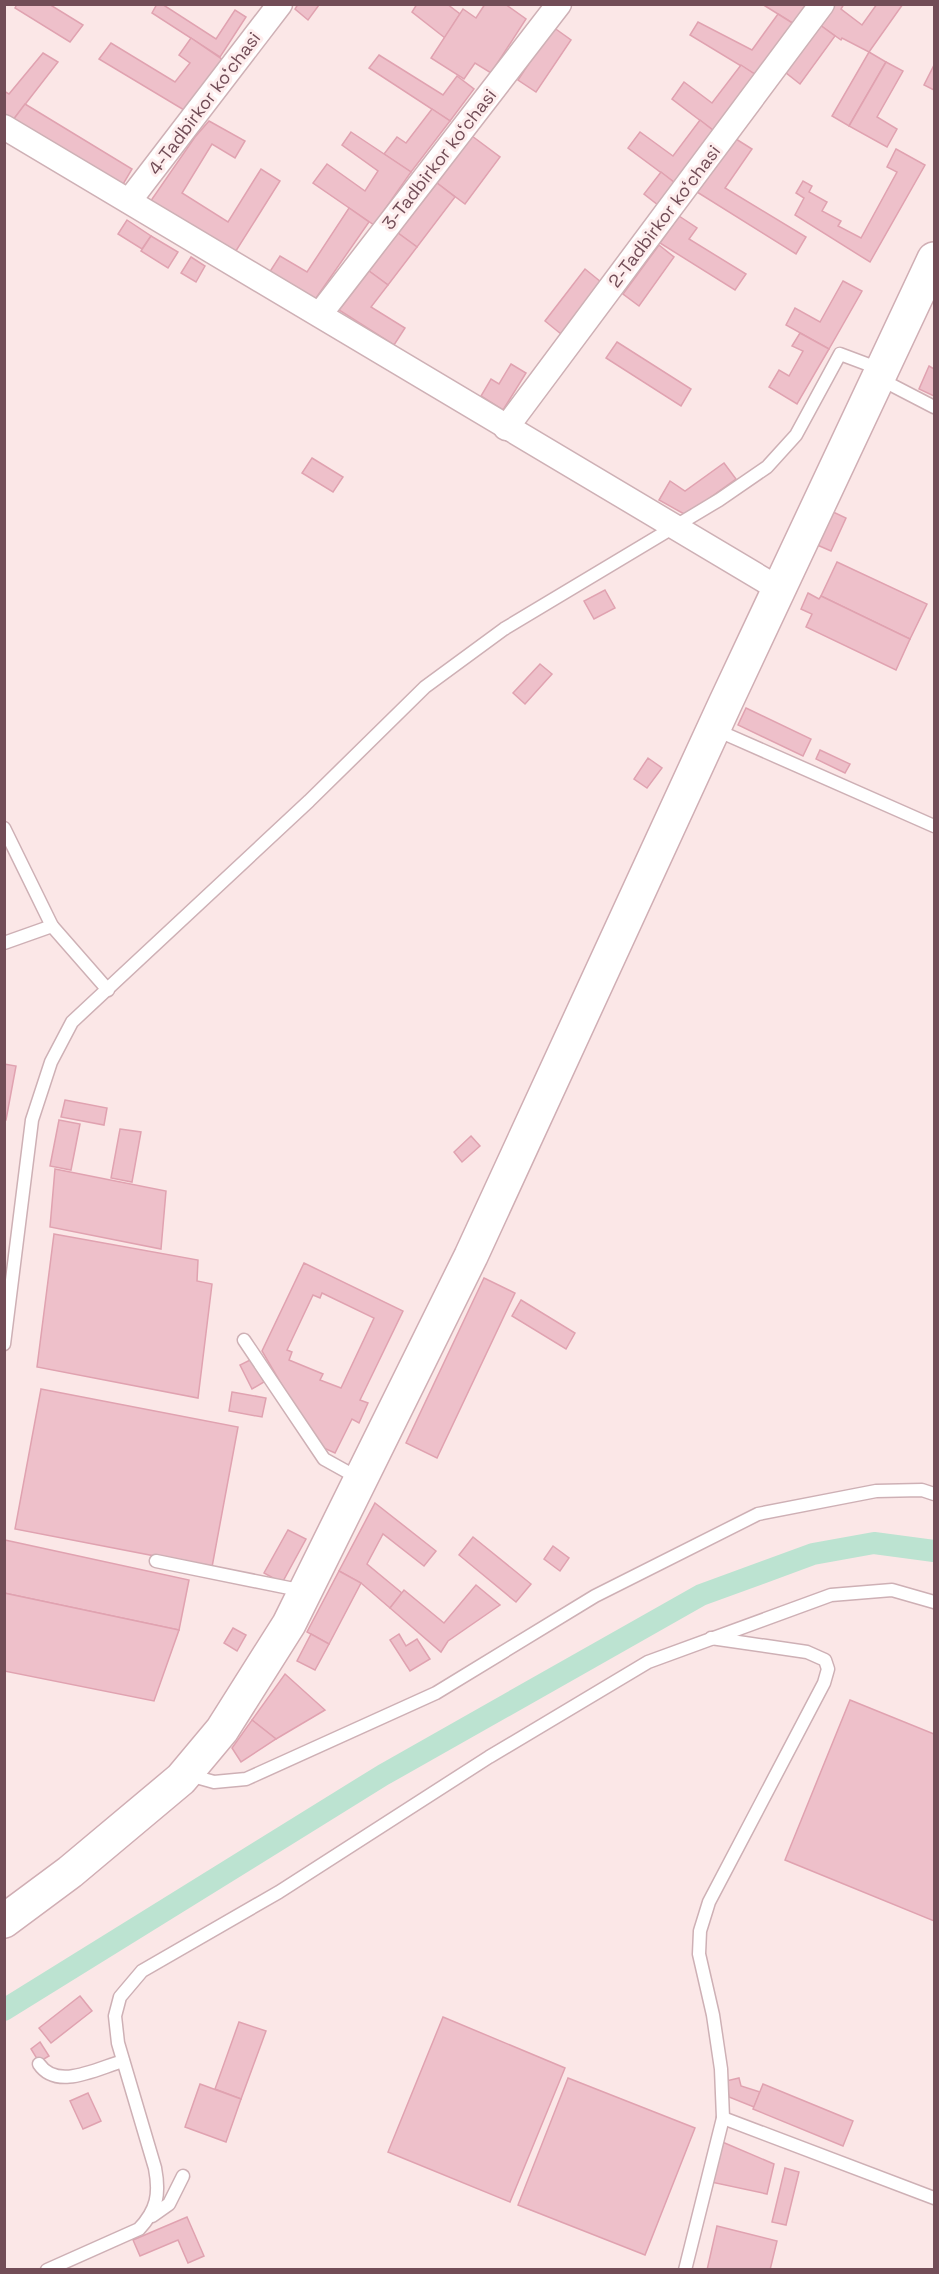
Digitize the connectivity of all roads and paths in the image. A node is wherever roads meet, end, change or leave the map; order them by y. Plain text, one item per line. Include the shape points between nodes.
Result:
1 (280, 4) edge
2 (559, 4) edge
3 (822, 4) edge
4 (4, 127) edge
5 (129, 201) junction
6 (934, 260) edge
7 (320, 314) junction
8 (880, 374) junction
9 (934, 407) edge
10 (506, 428) junction
11 (672, 526) junction
12 (779, 589) junction
13 (713, 729) junction
14 (934, 826) edge
15 (4, 828) edge
16 (52, 926) junction
17 (4, 943) edge
18 (108, 990) junction
19 (244, 1340) dead end
20 (4, 1344) edge
21 (361, 1480) junction
22 (934, 1494) edge
23 (156, 1561) dead end
24 (306, 1591) junction
25 (934, 1602) edge
26 (711, 1638) junction
27 (186, 1774) junction
28 (4, 1921) edge
29 (123, 2061) junction
30 (39, 2064) dead end
31 (723, 2118) junction
32 (183, 2176) dead end
33 (934, 2198) edge
34 (149, 2218) junction
35 (47, 2270) edge
36 (686, 2270) edge

1 - 5 street, 4-Tadbirkor koʻchasi
2 - 7 street, 3-Tadbirkor koʻchasi
3 - 10 street, 2-Tadbirkor koʻchasi
4 - 5 street
5 - 7 street
6 - 8 main road
7 - 10 street
8 - 9 lane
8 - 11 lane via 840,354 796,435 767,466 719,500
8 - 12 main road
10 - 11 street
11 - 12 street
11 - 18 lane via 504,629 425,687
12 - 13 main road
13 - 14 lane
13 - 21 main road via 471,1256
15 - 16 lane
16 - 17 lane
16 - 18 lane
18 - 20 lane via 72,1022 51,1062 32,1120
19 - 21 lane via 324,1460
21 - 24 main road
22 - 27 lane via 922,1490 876,1491 758,1514 595,1596 436,1693 246,1779 214,1782
23 - 24 lane
24 - 27 main road via 222,1730
25 - 26 lane via 892,1590 831,1595
26 - 29 lane via 648,1662 489,1757 279,1892 142,1971 120,1997 115,2016
26 - 31 lane via 807,1652 825,1660 828,1669 709,1902 700,1931 699,1954 721,2069
27 - 28 main road via 70,1872
29 - 30 lane via 62,2078 44,2072
29 - 34 lane via 159,2188
31 - 33 lane
31 - 36 lane
32 - 34 lane via 169,2204
34 - 35 lane via 139,2229

